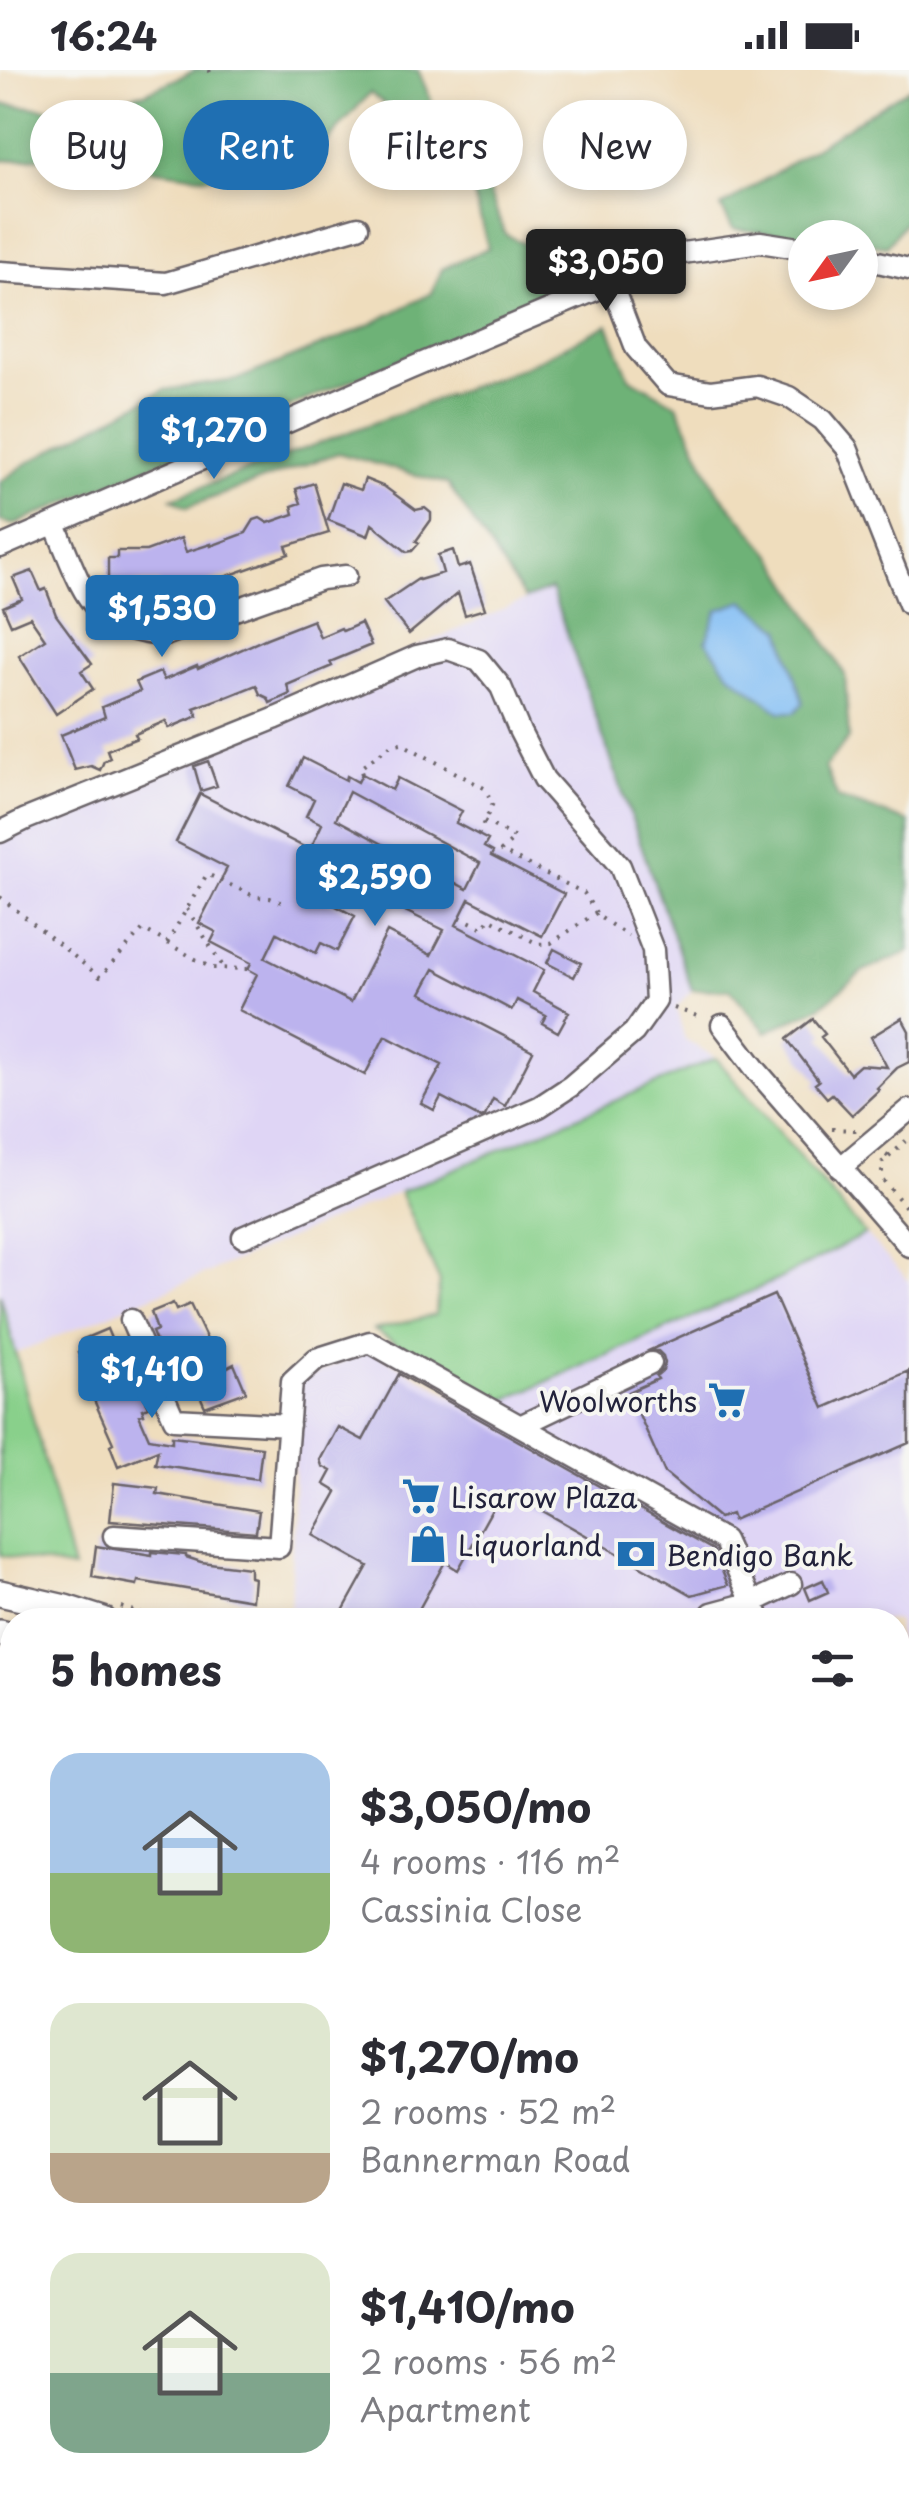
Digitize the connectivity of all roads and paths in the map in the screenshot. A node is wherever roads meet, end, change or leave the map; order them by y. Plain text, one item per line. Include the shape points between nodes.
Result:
1 (209, 70) edge
2 (213, 78) dead end
3 (358, 227) dead end
4 (788, 246) edge
5 (878, 262) edge
6 (909, 269) edge
7 (0, 272) edge
8 (612, 285) junction
9 (55, 525) junction
10 (0, 548) edge
11 (346, 576) dead end
12 (909, 604) edge
13 (362, 774) dead end
14 (484, 821) junction
15 (0, 832) edge
16 (478, 835) dead end
17 (0, 896) edge
18 (281, 902) dead end
19 (186, 909) junction
20 (596, 912) junction
21 (460, 916) dead end
22 (167, 943) junction
23 (652, 951) junction
24 (224, 969) junction
25 (248, 970) dead end
26 (656, 1001) junction
27 (722, 1025) joint
28 (909, 1110) edge
29 (828, 1129) dead end
30 (909, 1138) edge
31 (874, 1140) junction
32 (889, 1157) junction
33 (840, 1168) junction
34 (909, 1211) edge
35 (243, 1237) dead end
36 (909, 1246) edge
37 (131, 1320) dead end
38 (650, 1363) dead end
39 (289, 1425) junction
40 (520, 1426) junction
41 (114, 1536) dead end
42 (791, 1584) dead end
43 (0, 1593) edge
44 (57, 1608) edge
45 (755, 1608) edge
46 (760, 1608) edge

1 - 2 path
3 - 7 street via 166,283
4 - 8 street via 760,242 683,253
5 - 6 street
8 - 9 street
8 - 12 street via 636,348 668,385 712,392 757,386 823,420 847,448
9 - 10 street
9 - 11 street via 86,597 113,624 138,634 165,635
13 - 14 path via 360,768 401,743 484,788 493,803
14 - 16 path
14 - 20 path via 516,838 502,851 584,893
15 - 23 street via 416,656 448,649 479,660 501,686 544,779 620,866
17 - 22 path via 100,976 143,929
18 - 19 path via 256,898 207,874
19 - 22 path
19 - 24 path
20 - 21 path via 538,944 488,918 483,928
20 - 23 path
22 - 24 path
23 - 26 street
24 - 25 path
26 - 27 path
26 - 35 street via 634,1032 539,1107
27 - 33 street
28 - 31 street
29 - 31 path via 860,1125
30 - 32 path
31 - 32 path
31 - 33 street
32 - 34 path via 881,1163 883,1180
33 - 36 street
37 - 39 street via 174,1419
38 - 40 street
39 - 40 street via 292,1381 316,1358 370,1342
39 - 41 street via 280,1547
40 - 45 street via 724,1540
42 - 46 street
43 - 44 main road

